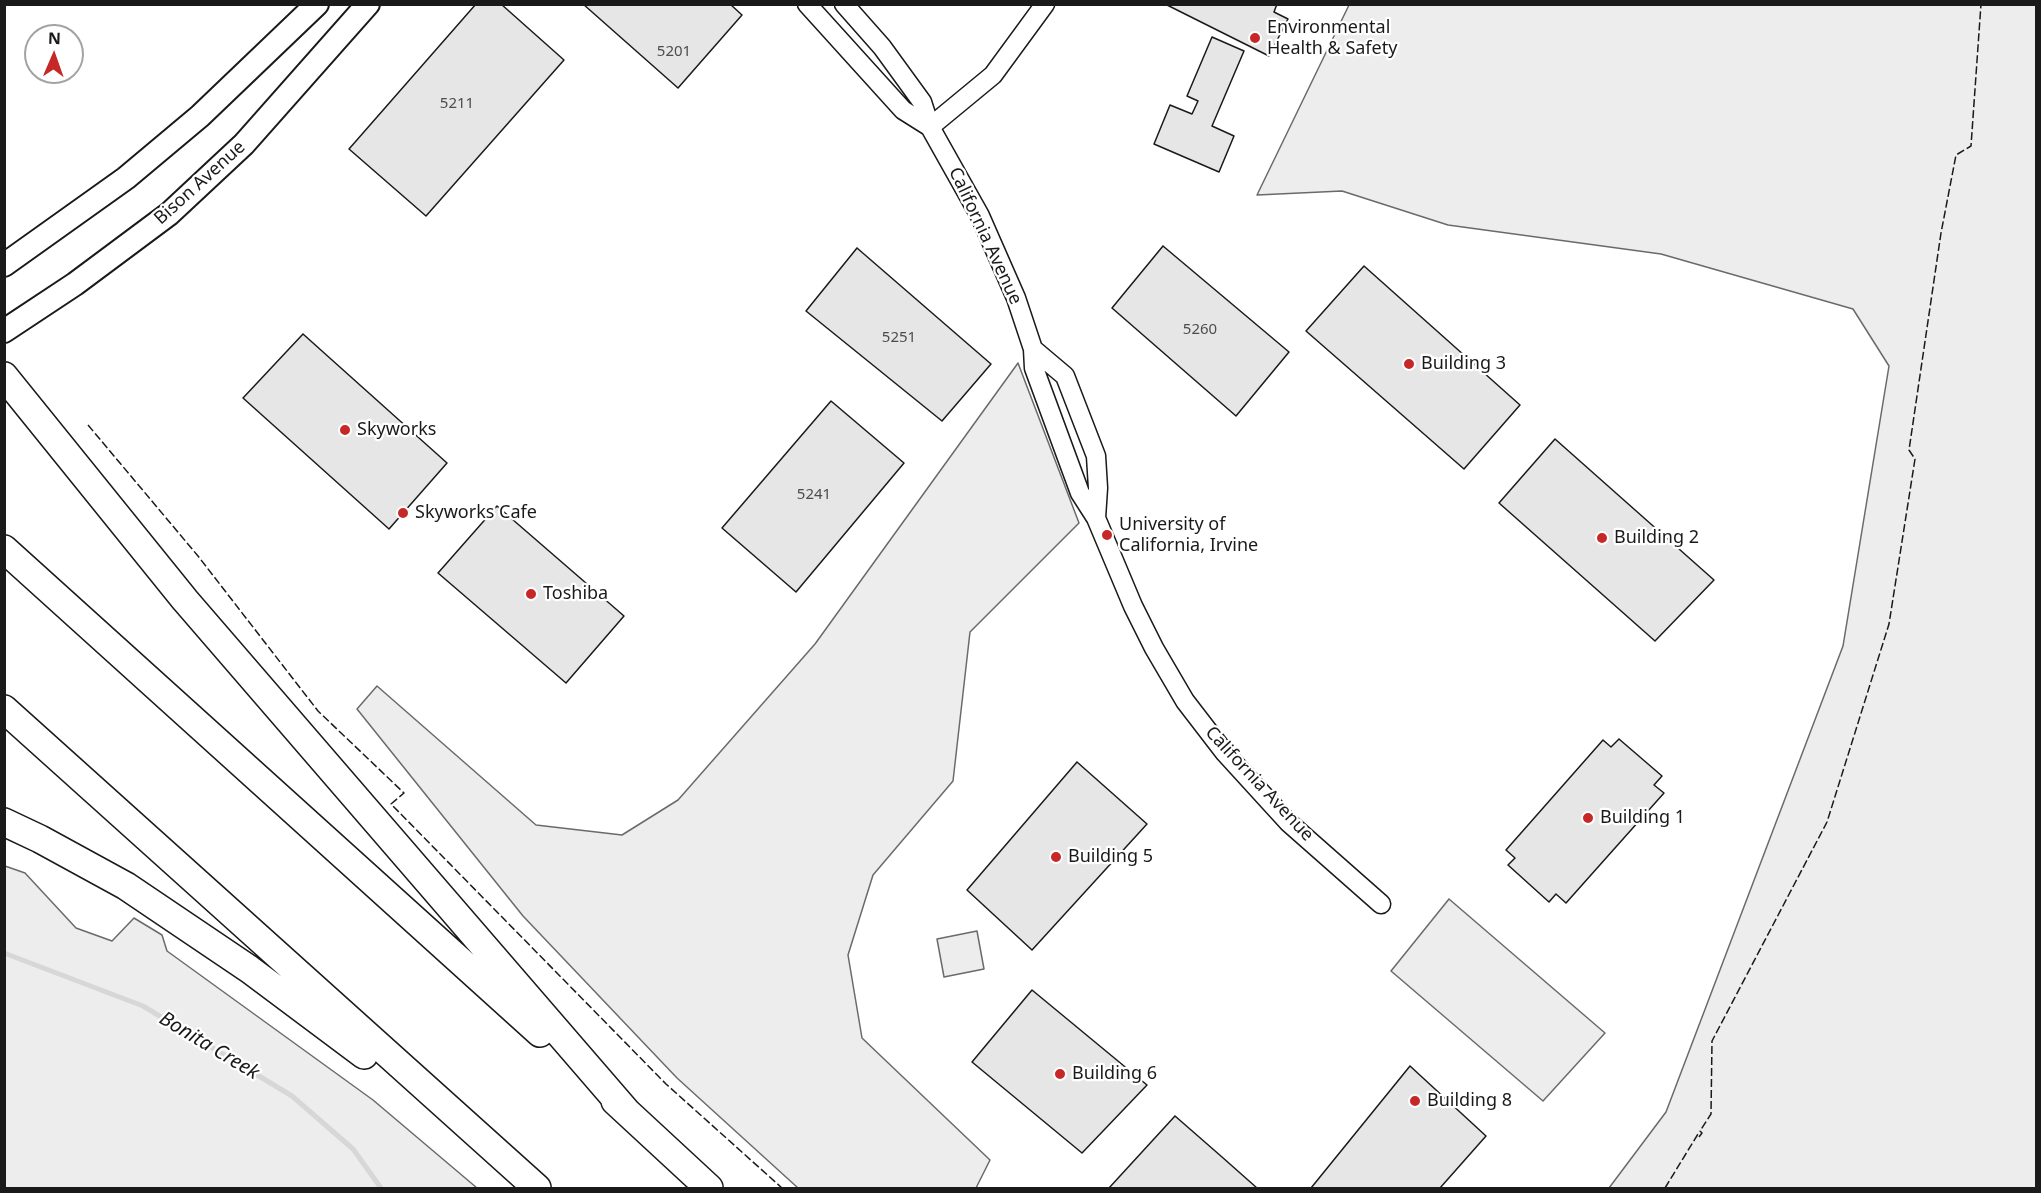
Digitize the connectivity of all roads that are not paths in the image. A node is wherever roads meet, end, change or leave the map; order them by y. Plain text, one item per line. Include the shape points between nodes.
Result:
1 (317, 4) edge
2 (368, 4) edge
3 (807, 4) edge
4 (844, 4) edge
5 (1045, 4) edge
6 (930, 127) junction
7 (4, 265) edge
8 (4, 331) edge
9 (1033, 349) junction
10 (4, 376) edge
11 (1096, 518) junction
12 (4, 549) edge
13 (4, 710) edge
14 (4, 822) edge
15 (1381, 904) dead end
16 (627, 1112) junction
17 (500, 1156) junction
18 (537, 1188) edge
19 (709, 1188) edge

1 - 7 main road via 200,116 126,178
2 - 8 main road, Bison Avenue via 244,144 169,214
3 - 6 street, California Avenue via 903,110
4 - 6 street, California Avenue via 922,102
5 - 6 street via 993,75
6 - 9 street, California Avenue via 980,216 1016,298
9 - 11 street, California Avenue via 1034,368 1080,493
9 - 11 street, California Avenue via 1065,376 1096,456
10 - 16 highway via 185,600
11 - 15 street, California Avenue via 1133,606 1185,701 1225,753 1288,822
12 - 16 highway
13 - 17 highway
14 - 17 highway via 126,886 249,969
16 - 19 highway
17 - 18 highway

